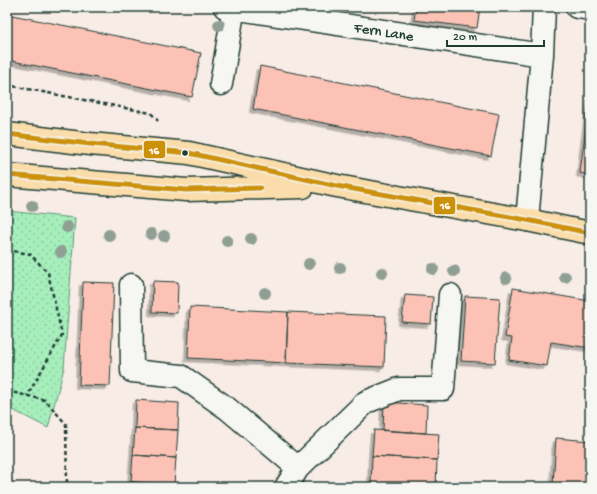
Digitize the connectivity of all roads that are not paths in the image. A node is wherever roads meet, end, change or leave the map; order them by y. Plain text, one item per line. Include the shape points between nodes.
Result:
1 (544, 7) edge
2 (577, 7) edge
3 (231, 8) edge
4 (590, 9) edge
5 (542, 56) junction
6 (221, 84) dead end
7 (7, 134) edge
8 (7, 175) edge
9 (336, 186) junction
10 (526, 220) junction
11 (590, 233) edge
12 (131, 285) dead end
13 (450, 295) dead end
14 (298, 468) junction
15 (286, 487) edge

1 - 5 street
2 - 4 street
3 - 5 street, Fern Lane
3 - 6 street
5 - 10 street
7 - 9 main road via 189,153
8 - 9 main road via 186,190
9 - 10 main road
10 - 11 main road
12 - 14 street via 132,371 181,376 228,409
13 - 14 street via 443,389 399,389 366,402
14 - 15 street

